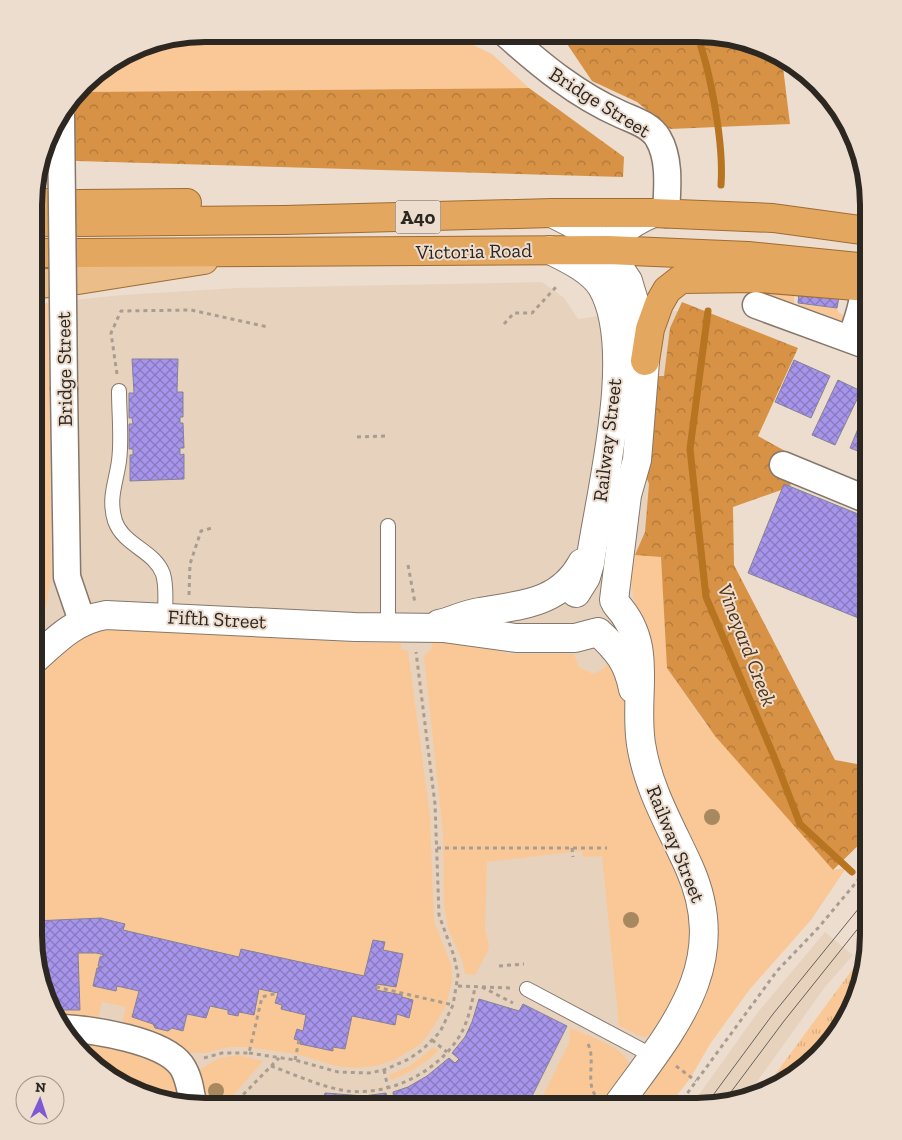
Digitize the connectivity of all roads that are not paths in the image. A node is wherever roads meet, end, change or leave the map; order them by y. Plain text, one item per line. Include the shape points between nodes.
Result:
1 (516, 42) edge
2 (61, 130) edge
3 (79, 213) dead end
4 (552, 213) junction
5 (659, 214) junction
6 (860, 230) edge
7 (550, 250) junction
8 (608, 250) junction
9 (78, 253) dead end
10 (247, 253) junction
11 (860, 277) edge
12 (860, 277) edge
13 (78, 280) dead end
14 (601, 286) junction
15 (756, 305) dead end
16 (860, 343) edge
17 (645, 361) junction
18 (119, 392) road end
19 (783, 465) dead end
20 (860, 497) edge
21 (388, 526) dead end
22 (593, 544) junction
23 (574, 595) junction
24 (615, 602) junction
25 (165, 616) junction
26 (82, 621) junction
27 (388, 627) junction
28 (420, 628) junction
29 (596, 633) junction
30 (42, 667) edge
31 (638, 710) junction
32 (527, 989) road end
33 (73, 1029) edge
34 (662, 1059) junction
35 (191, 1096) edge
36 (617, 1097) edge

1 - 5 street, Bridge Street via 563,82 655,134 667,172
2 - 26 street, Bridge Street, bridge via 67,577
3 - 4 highway, Victoria Road / A40 via 225,204 284,220
4 - 5 highway, Victoria Road / A40
4 - 8 street, Railway Street via 592,234
5 - 6 highway, Victoria Road / A40 via 774,218
5 - 8 street via 622,229
7 - 8 highway, Victoria Road / A40
7 - 10 highway, Victoria Road / A40
7 - 14 street via 581,267
8 - 11 highway, Victoria Road / A40 via 748,256
8 - 14 street via 602,267
8 - 17 street, Railway Street via 631,288
9 - 10 highway, Victoria Road / A40
10 - 13 main road
12 - 17 highway via 681,279 666,290 659,304 650,329
14 - 22 street, Railway Street via 613,315 618,346 611,439
15 - 16 street
17 - 24 street, Railway Street via 637,460 627,495
18 - 25 lane via 120,451 112,489 115,522 126,539 160,567 164,580
19 - 20 street
21 - 27 lane
22 - 23 street, Railway Street via 588,570
22 - 28 street via 574,576 549,596 529,604 480,612
23 - 24 street via 586,587 596,586 609,592
23 - 28 street, Fifth Street via 546,610 522,617
23 - 29 street via 569,606 571,620 581,630
24 - 29 street via 613,622
24 - 31 street, Railway Street via 629,619 639,645
25 - 26 street, Fifth Street via 106,615
25 - 27 street, Fifth Street
26 - 30 street, Fifth Street via 59,637
27 - 28 street, Fifth Street
28 - 29 street, Fifth Street via 516,638 576,638
29 - 31 street, Railway Street via 618,650 626,662
31 - 34 street, Railway Street via 645,764 664,818 697,888 704,926 702,962 691,996
32 - 34 lane
33 - 35 street via 106,1032 171,1055 182,1067
34 - 36 street, Railway Street

